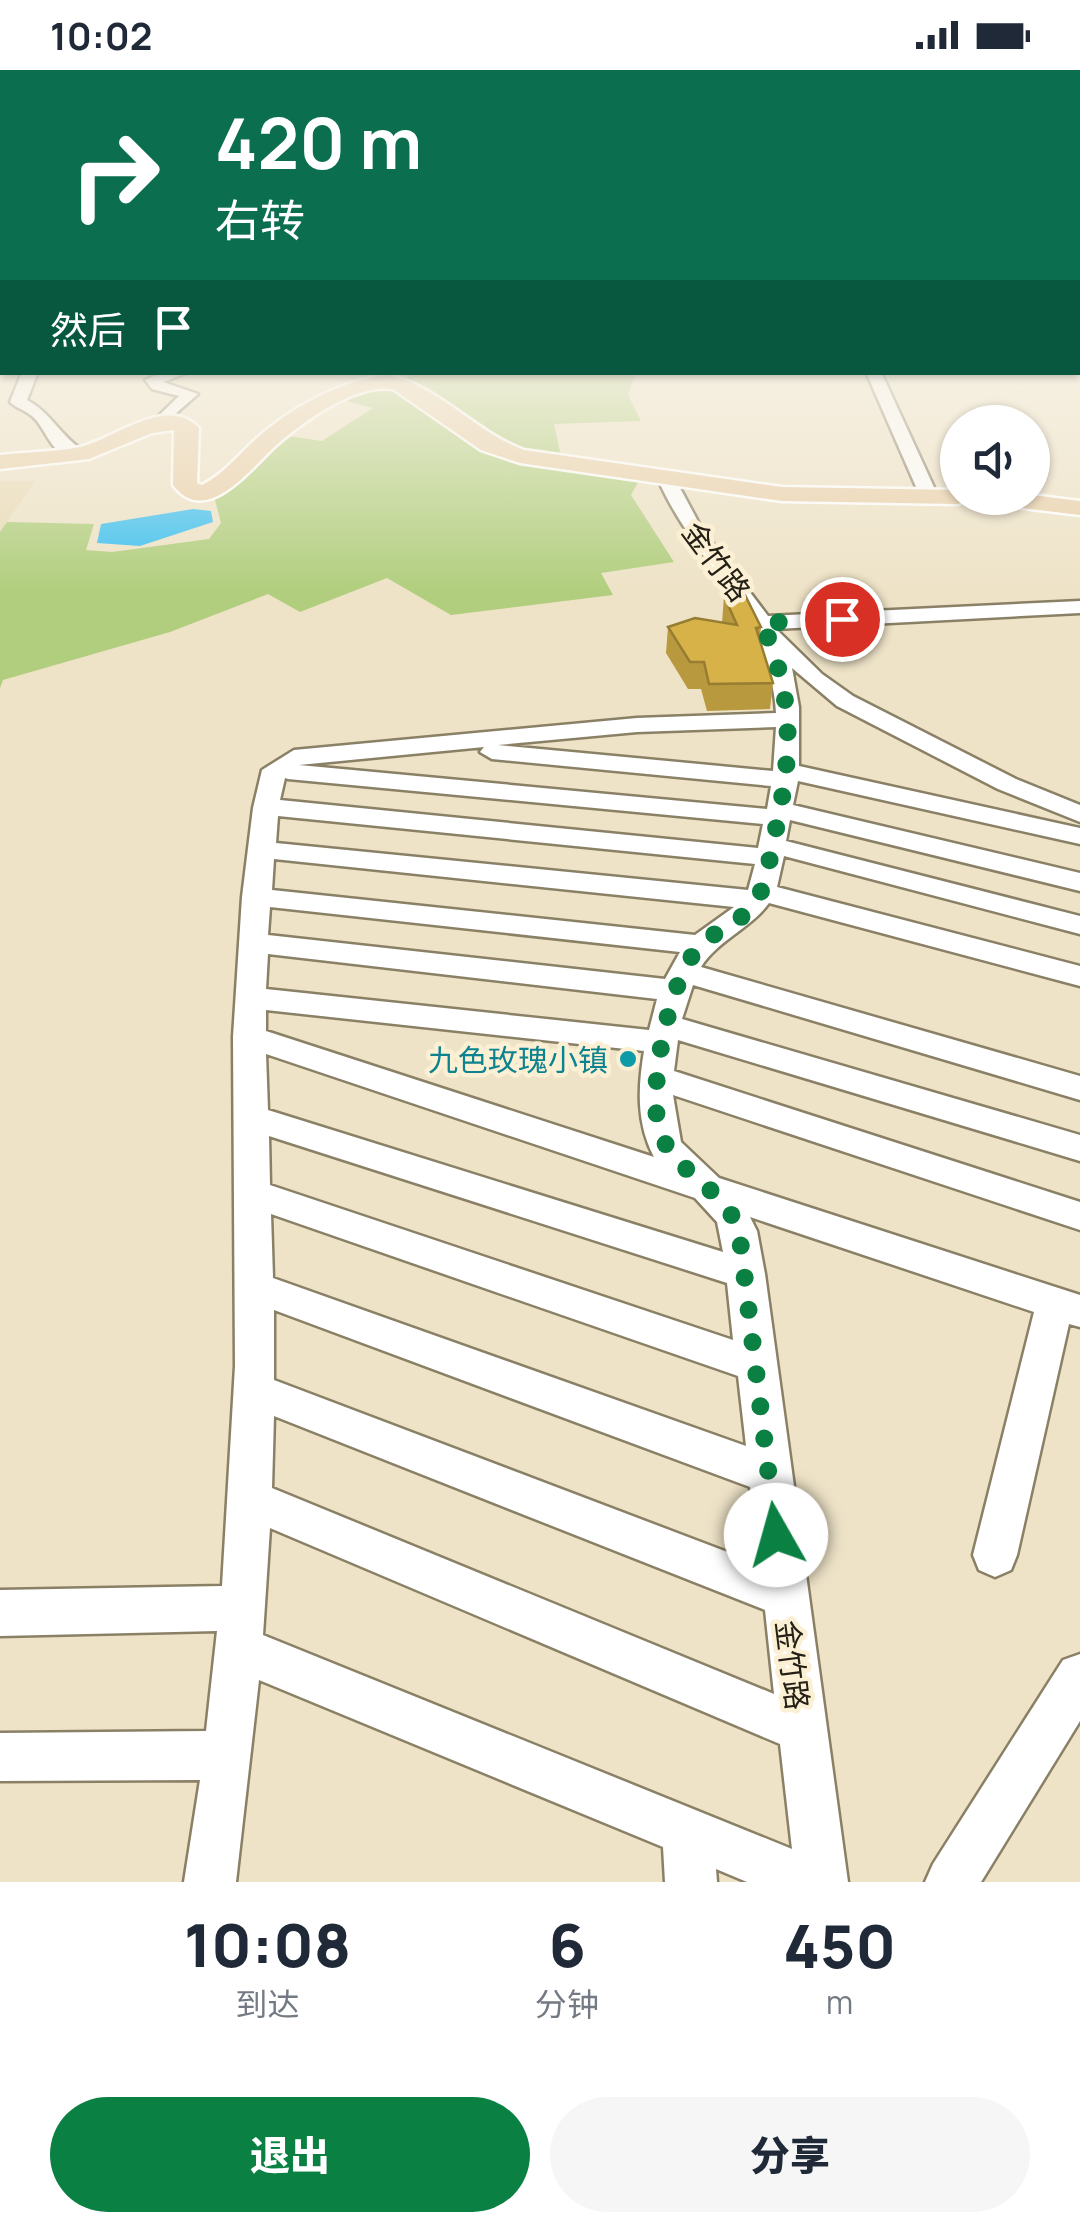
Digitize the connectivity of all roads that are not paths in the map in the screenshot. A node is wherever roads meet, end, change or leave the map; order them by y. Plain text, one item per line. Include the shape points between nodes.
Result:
1 (48, 427) edge
2 (154, 427) edge
3 (181, 427) edge
4 (290, 427) edge
5 (463, 427) edge
6 (899, 427) edge
7 (75, 453) junction
8 (0, 462) edge
9 (666, 477) junction
10 (930, 496) junction
11 (940, 496) edge
12 (1050, 504) edge
13 (1080, 508) edge
14 (1080, 607) edge
15 (763, 625) junction
16 (786, 720) junction
17 (435, 744) junction
18 (275, 770) junction
19 (787, 776) junction
20 (268, 807) junction
21 (1080, 814) edge
22 (775, 832) junction
23 (1080, 836) edge
24 (262, 850) junction
25 (1080, 882) edge
26 (256, 896) junction
27 (759, 896) junction
28 (1080, 924) edge
29 (253, 943) junction
30 (701, 945) junction
31 (1080, 976) edge
32 (682, 982) junction
33 (250, 998) junction
34 (663, 1034) junction
35 (250, 1036) junction
36 (655, 1077) junction
37 (1080, 1088) edge
38 (250, 1116) junction
39 (1080, 1148) edge
40 (709, 1186) junction
41 (252, 1193) junction
42 (1080, 1216) edge
43 (746, 1274) junction
44 (255, 1288) junction
45 (1068, 1307) edge
46 (754, 1364) junction
47 (253, 1390) junction
48 (768, 1474) junction
49 (248, 1499) junction
50 (995, 1556) dead end
51 (784, 1596) junction
52 (0, 1613) edge
53 (240, 1628) junction
54 (1080, 1677) edge
55 (802, 1730) junction
56 (228, 1756) junction
57 (0, 1757) edge
58 (687, 1832) junction
59 (210, 1882) edge
60 (691, 1882) edge
61 (810, 1882) edge
62 (822, 1882) edge
63 (951, 1882) edge

1 - 7 street
2 - 7 main road
3 - 4 main road via 188,427 185,485 193,491 208,491
5 - 9 main road via 512,454
6 - 10 street
7 - 8 main road
9 - 10 main road via 800,495
9 - 15 street, 金竹路 via 692,531
10 - 11 main road
12 - 13 main road
14 - 15 street
15 - 16 street, 金竹路 via 785,684
15 - 21 street via 845,701
16 - 17 street via 637,725
16 - 19 street, 金竹路
17 - 18 street via 294,756
17 - 19 street
18 - 20 street
18 - 22 street
19 - 22 street, 金竹路
19 - 23 street
20 - 22 street
20 - 24 street
22 - 25 street
22 - 27 street, 金竹路
22 - 28 street
24 - 26 street
24 - 27 street
26 - 29 street
26 - 30 street
27 - 30 street, 金竹路
27 - 31 street
29 - 32 street
29 - 33 street
30 - 32 street, 金竹路
32 - 34 street, 金竹路
32 - 37 street
33 - 34 street
33 - 35 street
34 - 36 street, 金竹路
34 - 39 street
35 - 38 street
35 - 40 street
36 - 40 street, 金竹路 via 657,1120 667,1150
36 - 42 street
38 - 41 street
38 - 43 street
40 - 43 street, 金竹路 via 733,1214
40 - 45 street
41 - 44 street
41 - 46 street
43 - 46 street, 金竹路
44 - 47 street
44 - 48 street
45 - 50 street
46 - 48 street, 金竹路
47 - 49 street
47 - 51 street
48 - 51 street, 金竹路
49 - 53 street
49 - 55 street
51 - 55 street, 金竹路
52 - 53 street
53 - 56 street
53 - 58 street
54 - 63 street
55 - 62 street, 金竹路
56 - 57 street
56 - 59 street
58 - 60 street
58 - 61 street

